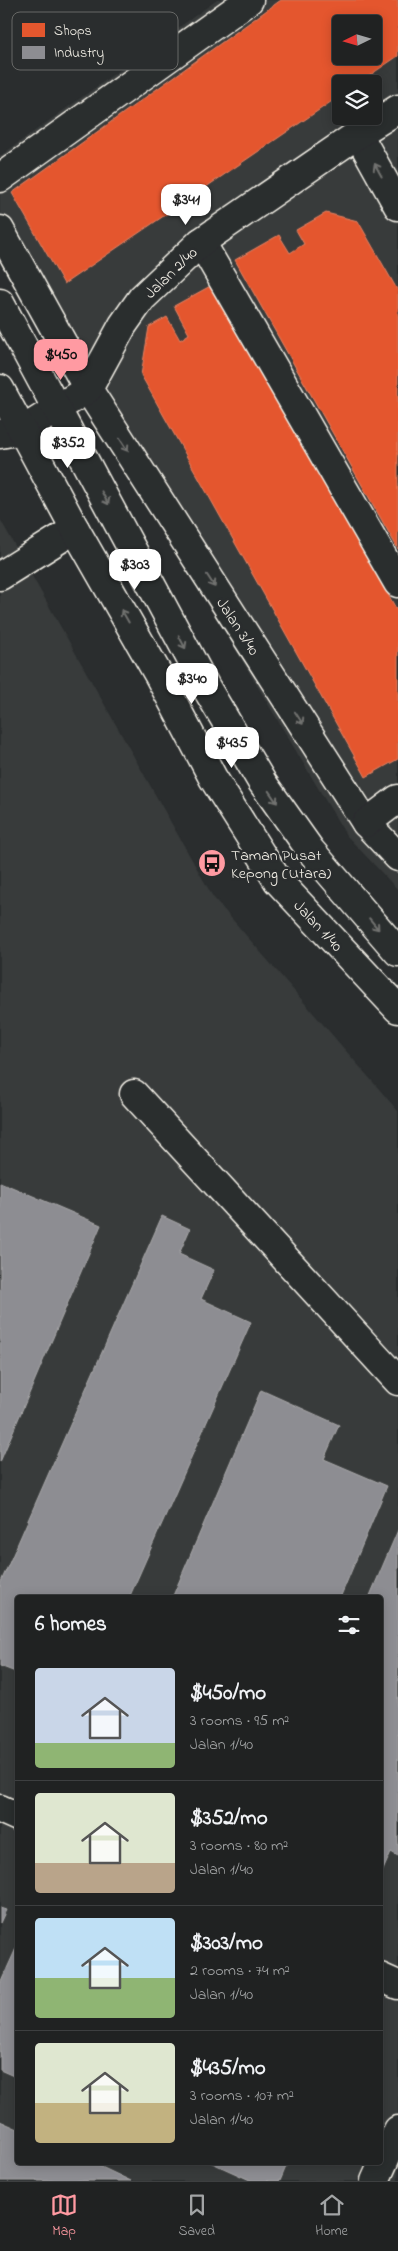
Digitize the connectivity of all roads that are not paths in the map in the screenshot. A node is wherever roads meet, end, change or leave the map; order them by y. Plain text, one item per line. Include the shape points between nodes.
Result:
1 (249, 0) edge
2 (178, 51) edge
3 (151, 70) edge
4 (398, 109) edge
5 (358, 134) junction
6 (0, 178) edge
7 (398, 206) edge
8 (0, 230) edge
9 (201, 242) junction
10 (0, 303) edge
11 (0, 389) edge
12 (88, 389) junction
13 (57, 409) junction
14 (12, 432) edge
15 (75, 529) junction
16 (0, 576) edge
17 (398, 582) edge
18 (398, 798) edge
19 (366, 824) junction
20 (398, 857) edge
21 (398, 952) edge
22 (398, 1009) edge
23 (134, 1094) dead end
24 (398, 1381) edge
25 (0, 1809) edge
26 (15, 1816) edge
27 (383, 1978) edge
28 (398, 1985) edge
29 (398, 2130) edge
30 (383, 2163) edge
31 (382, 2165) edge
32 (375, 2181) edge

1 - 2 main road
3 - 6 main road
4 - 5 main road, Jalan 2/40
7 -> 5 main road
5 - 9 main road, Jalan 2/40
8 - 12 main road, Jalan 3/40
9 - 12 main road, Jalan 2/40 via 142,298 123,325
9 - 17 main road
10 - 13 main road
11 - 14 main road, Jalan 1/40
12 - 13 main road, Jalan 2/40
12 -> 19 main road, Jalan 3/40
13 - 14 main road, Jalan 2/40
13 -> 21 main road via 207,689 262,782 312,851
14 - 15 main road, Jalan 1/40
15 - 16 main road
22 -> 15 main road, Jalan 1/40 via 278,880 213,778
18 - 19 main road
19 - 20 main road, Jalan 3/40
23 - 24 main road
25 - 26 main road
27 - 28 main road
29 - 30 main road
31 - 32 main road

